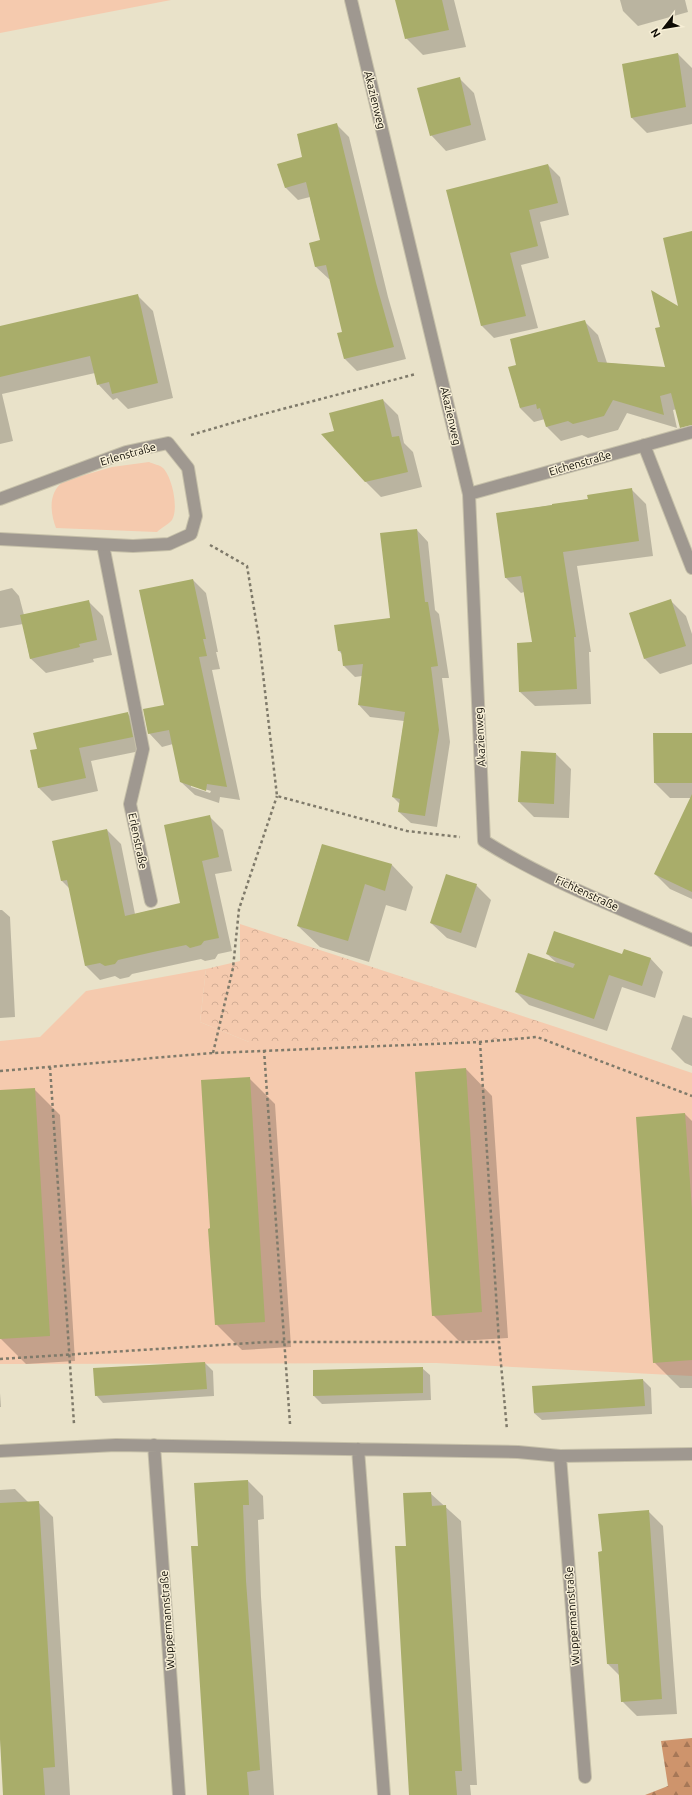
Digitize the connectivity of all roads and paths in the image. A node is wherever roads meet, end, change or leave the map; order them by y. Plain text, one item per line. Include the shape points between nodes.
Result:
1 (351, 0) edge
2 (439, 368) junction
3 (692, 432) edge
4 (168, 443) junction
5 (644, 445) junction
6 (469, 494) junction
7 (0, 499) edge
8 (191, 534) junction
9 (0, 539) edge
10 (103, 545) junction
11 (692, 568) edge
12 (277, 796) junction
13 (484, 841) junction
14 (151, 901) dead end
15 (692, 940) edge
16 (480, 1042) junction
17 (264, 1050) junction
18 (212, 1053) junction
19 (50, 1067) junction
20 (0, 1070) edge
21 (692, 1096) edge
22 (285, 1342) junction
23 (499, 1342) junction
24 (69, 1354) junction
25 (0, 1359) edge
26 (154, 1445) junction
27 (76, 1446) junction
28 (291, 1447) junction
29 (358, 1449) junction
30 (0, 1451) edge
31 (518, 1452) junction
32 (692, 1454) edge
33 (560, 1456) junction
34 (585, 1777) dead end
35 (179, 1795) edge
36 (384, 1795) edge

1 - 2 street, Akazienweg
2 - 4 path via 256,416
2 - 6 street, Akazienweg
3 - 5 street, Eichenstraße
4 - 7 street, Erlenstraße via 126,452
4 - 8 street, Erlenstraße via 188,468 196,516
5 - 6 street, Eichenstraße
5 - 11 street
6 - 13 street, Akazienweg
8 - 10 street via 169,544
8 - 12 path via 247,566 259,639
9 - 10 street
10 - 14 street, Erlenstraße via 143,749 130,804
12 - 13 path via 407,831
12 - 18 path via 239,908 233,968
13 - 15 street, Fichtenstraße via 513,859
16 - 17 path
16 - 21 path via 537,1037
16 - 23 path
17 - 18 path
17 - 22 path
18 - 19 path
19 - 20 path
19 - 24 path
22 - 23 path
22 - 24 path
22 - 28 path
23 - 31 path via 507,1430
24 - 25 path
24 - 27 path
26 - 27 street
26 - 28 street
26 - 35 street, Wuppermannstraße
27 - 30 street
28 - 29 street
29 - 31 street
29 - 36 street
31 - 33 street
32 - 33 street
33 - 34 street, Wuppermannstraße

